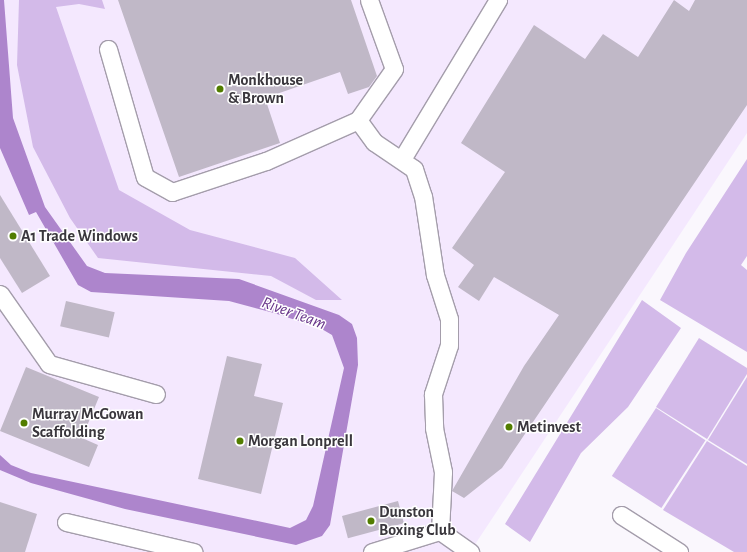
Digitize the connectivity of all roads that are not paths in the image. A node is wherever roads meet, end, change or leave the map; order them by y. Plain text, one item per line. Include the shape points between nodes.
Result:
1 (369, 0) edge
2 (498, 0) edge
3 (108, 49) dead end
4 (358, 120) junction
5 (402, 159) junction
6 (0, 294) edge
7 (156, 394) dead end
8 (621, 515) dead end
9 (66, 522) dead end
10 (440, 532) junction
11 (194, 552) edge
12 (372, 552) edge
13 (470, 552) edge
14 (679, 552) edge

1 - 4 street via 394,69
2 - 5 street
3 - 4 street via 145,177 172,192 266,161
4 - 5 street via 374,142
5 - 10 street via 414,169 423,196 435,275 449,319 449,345 433,394 434,428 443,472
6 - 7 street via 49,364
8 - 14 street
9 - 11 street
10 - 12 street
10 - 13 street

